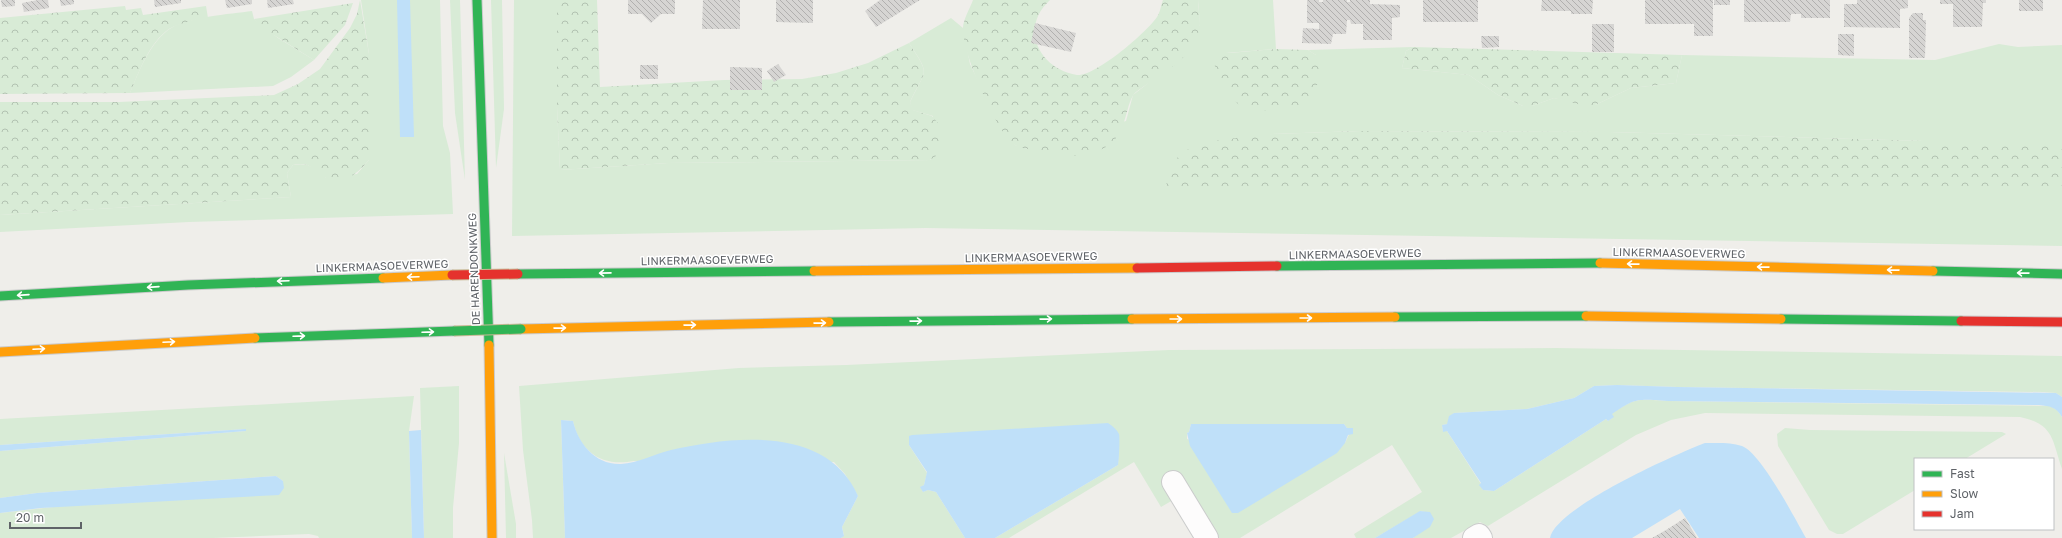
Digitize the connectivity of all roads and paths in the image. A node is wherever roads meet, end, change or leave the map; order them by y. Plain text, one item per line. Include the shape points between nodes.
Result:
1 (477, 0) edge
2 (2062, 274) edge
3 (0, 296) edge
4 (2062, 322) edge
5 (0, 352) edge
6 (1173, 482) dead end
7 (492, 538) edge
8 (1207, 538) edge

1 - 7 main road, DE HARENDONKWEG via 490,385
2 -> 3 main road, LINKERMAASOEVERWEG, bridge via 1587,263 518,274 188,284
5 -> 4 main road, bridge via 211,339 893,321 1569,316
6 - 8 street

